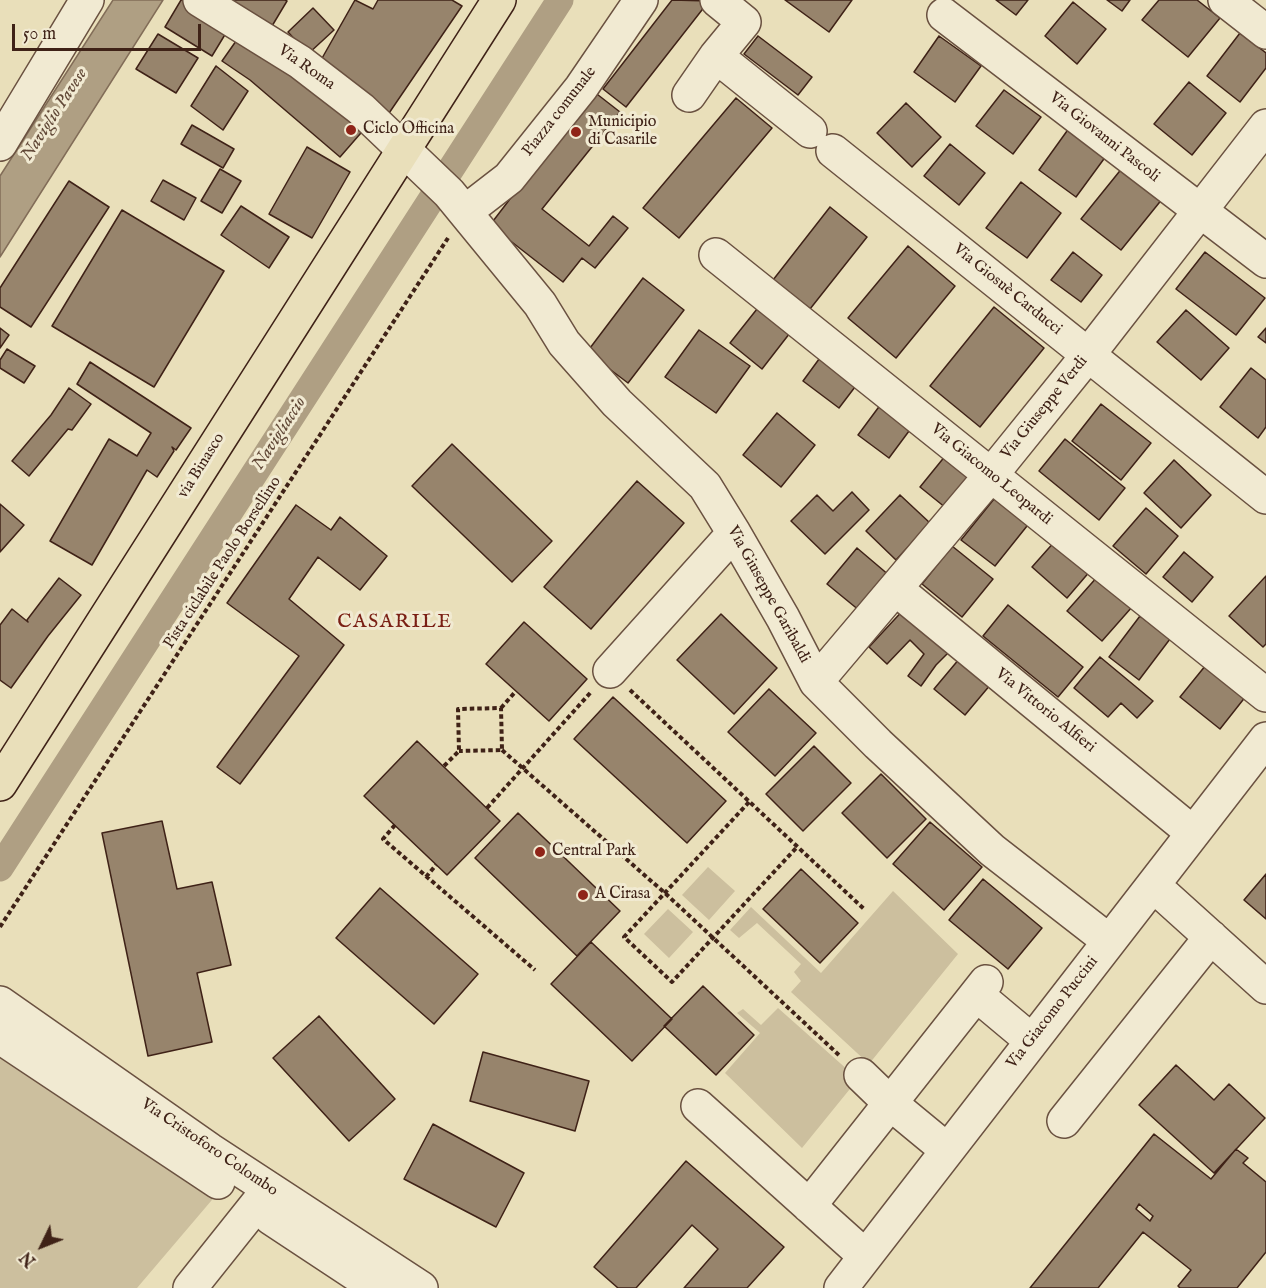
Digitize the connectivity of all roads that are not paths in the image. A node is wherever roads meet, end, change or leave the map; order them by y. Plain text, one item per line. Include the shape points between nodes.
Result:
1 (87, 0) edge
2 (200, 0) edge
3 (499, 0) edge
4 (641, 0) edge
5 (717, 0) edge
6 (1225, 0) edge
7 (944, 15) dead end
8 (1266, 32) edge
9 (716, 56) junction
10 (689, 95) dead end
11 (1266, 126) edge
12 (3, 140) edge
13 (413, 159) junction
14 (457, 203) junction
15 (1200, 212) junction
16 (716, 255) dead end
17 (1266, 261) edge
18 (1088, 355) junction
19 (991, 475) junction
20 (1266, 497) edge
21 (734, 533) junction
22 (896, 589) junction
23 (610, 671) road end
24 (816, 682) junction
25 (1266, 695) edge
26 (1266, 739) edge
27 (0, 784) edge
28 (1193, 833) junction
29 (1153, 885) junction
30 (1211, 937) junction
31 (1109, 941) junction
32 (1266, 987) edge
33 (0, 1003) edge
34 (0, 1037) edge
35 (1032, 1041) junction
36 (861, 1075) road end
37 (890, 1103) junction
38 (698, 1106) dead end
39 (1064, 1121) dead end
40 (947, 1150) junction
41 (262, 1198) junction
42 (809, 1206) junction
43 (865, 1256) junction
44 (189, 1288) edge
45 (377, 1288) edge
46 (421, 1288) edge
47 (841, 1288) edge

1 - 12 street
2 - 13 street, Via Roma via 300,62 361,109
3 - 13 main road, via Binasco
4 - 14 street, Piazza comunale via 581,88 509,178
5 - 9 street via 744,22
6 - 8 street
7 - 15 street, Via Giovanni Pascoli
9 - 10 street
9 - 18 street, Via Giosuè Carducci
11 - 15 street, Via Giuseppe Verdi
13 - 14 street, Via Roma
13 - 27 main road, via Binasco
14 - 21 street, Via Giuseppe Garibaldi via 540,304 564,343 617,403 705,486
15 - 17 street, Via Giovanni Pascoli
15 - 18 street, Via Giuseppe Verdi
16 - 19 street, Via Giacomo Leopardi
18 - 19 street, Via Giuseppe Verdi
18 - 20 street, Via Giosuè Carducci
19 - 22 street, Via Giuseppe Verdi
19 - 25 street, Via Giacomo Leopardi
21 - 23 street
21 - 24 street, Via Giuseppe Garibaldi
22 - 24 street, Via Giuseppe Verdi
22 - 28 street, Via Vittorio Alfieri
24 - 31 street, Via Giuseppe Garibaldi via 992,850
26 - 28 street, Via Giacomo Puccini
28 - 29 street, Via Giacomo Puccini
29 - 30 street
29 - 31 street, Via Giacomo Puccini
30 - 32 street
30 - 39 street
31 - 35 street, Via Giacomo Puccini
33 - 41 street, Via Cristoforo Colombo
34 - 41 street, Via Cristoforo Colombo
35 - 37 street via 981,989
35 - 40 street, Via Giacomo Puccini
36 - 37 street
37 - 40 street
37 - 42 street
38 - 42 street
40 - 43 street, Via Giacomo Puccini
41 - 44 street
41 - 45 street, Via Cristoforo Colombo
41 - 46 street, Via Cristoforo Colombo
42 - 43 street
43 - 47 street, Via Giacomo Puccini

